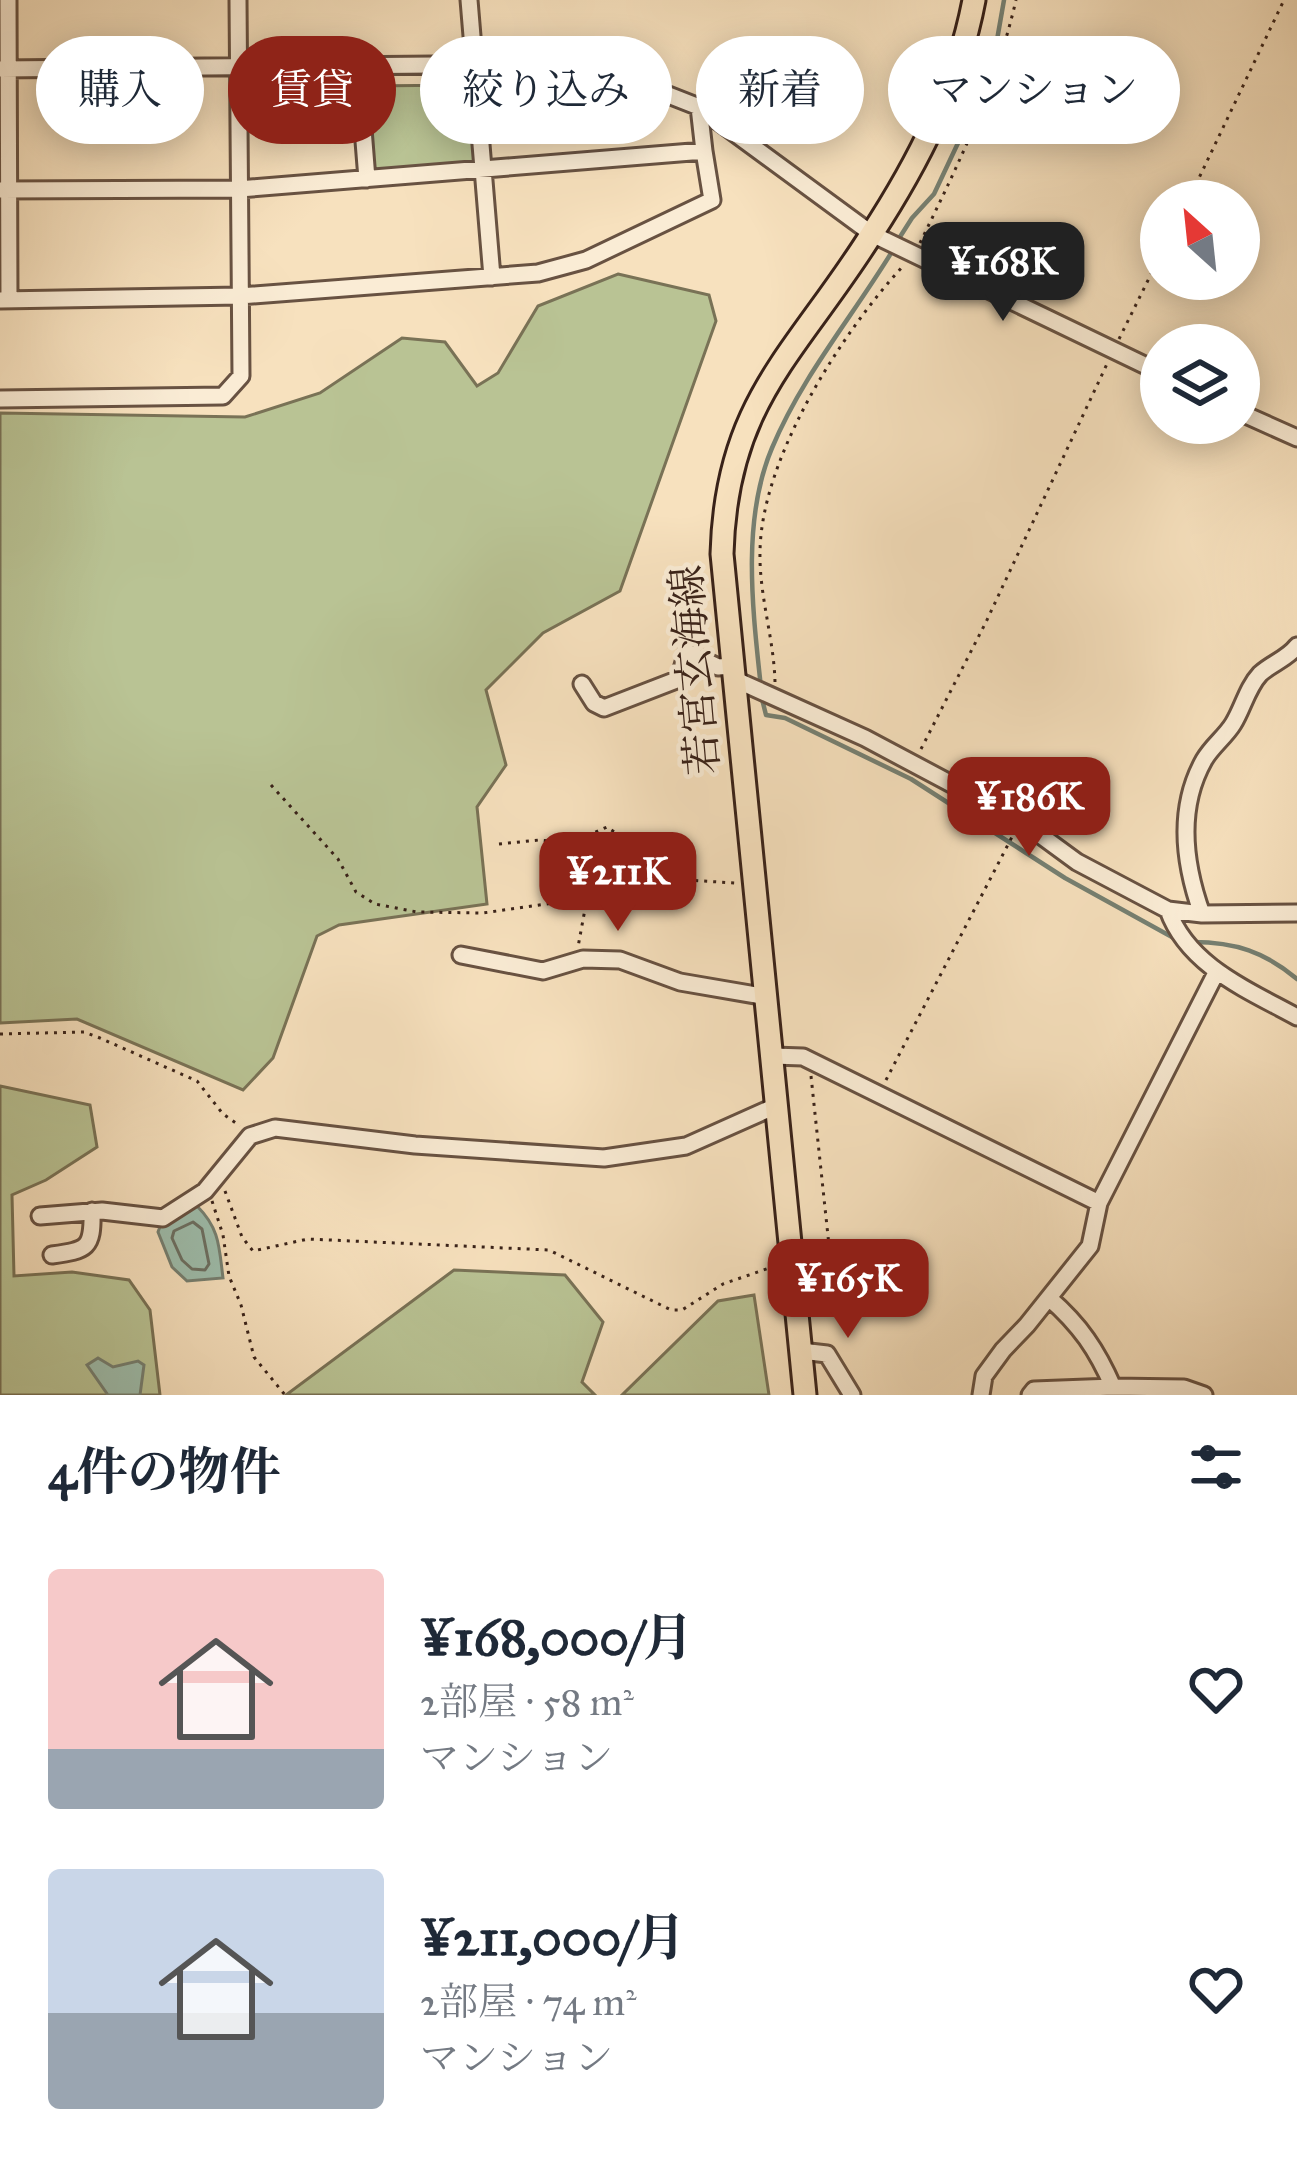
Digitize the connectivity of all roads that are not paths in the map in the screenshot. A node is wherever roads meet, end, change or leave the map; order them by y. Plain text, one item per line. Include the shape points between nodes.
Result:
1 (8, 0) edge
2 (238, 0) edge
3 (469, 0) edge
4 (974, 0) edge
5 (238, 36) edge
6 (471, 36) edge
7 (228, 67) edge
8 (4, 69) edge
9 (239, 144) edge
10 (365, 144) edge
11 (480, 144) edge
12 (703, 144) edge
13 (750, 144) edge
14 (704, 151) junction
15 (482, 170) junction
16 (368, 179) junction
17 (239, 189) junction
18 (4, 190) edge
19 (872, 234) junction
20 (492, 277) junction
21 (239, 296) junction
22 (4, 300) edge
23 (1140, 362) edge
24 (0, 399) edge
25 (1260, 421) edge
26 (1297, 438) edge
27 (1297, 646) edge
28 (733, 672) junction
29 (582, 684) dead end
30 (1168, 910) junction
31 (1297, 913) edge
32 (1202, 914) junction
33 (461, 955) dead end
34 (1217, 971) junction
35 (767, 997) junction
36 (1297, 1017) edge
37 (773, 1056) junction
38 (778, 1105) junction
39 (1099, 1203) junction
40 (92, 1211) junction
41 (40, 1216) dead end
42 (52, 1255) dead end
43 (1049, 1298) junction
44 (801, 1351) junction
45 (1114, 1387) junction
46 (806, 1395) edge
47 (852, 1395) edge
48 (981, 1395) edge
49 (1030, 1395) edge
50 (1204, 1395) edge

1 - 8 street
2 - 5 street
3 - 6 street
4 - 19 main road, 若宮玄海線 via 927,139
7 - 8 street
8 - 18 street
9 - 17 street
10 - 16 street
11 - 15 street
12 - 14 street
13 - 19 street
14 - 15 street
14 - 20 street via 712,200 586,260
15 - 16 street
15 - 20 street
16 - 17 street
17 - 18 street
17 - 21 street
18 - 22 street
19 - 23 street
19 - 28 main road, 若宮玄海線 via 762,392 735,454 722,554
20 - 21 street
21 - 22 street
21 - 24 street via 241,376 223,396
25 - 26 street
27 - 32 street via 1261,673 1195,778 1185,843
28 - 29 street via 687,652 679,679 604,708
28 - 30 street via 1021,821 1077,862
28 - 35 main road, 若宮玄海線
30 - 32 street
30 - 34 street via 1190,950
31 - 32 street
33 - 35 street via 543,971 583,959 620,960 680,982
34 - 36 street
34 - 39 street
35 - 37 main road, 若宮玄海線
37 - 38 main road, 若宮玄海線
37 - 39 street via 803,1057
38 - 40 street via 686,1146 604,1158 274,1128 250,1136 213,1184 163,1218
38 - 44 main road, 若宮玄海線
39 - 43 street via 1090,1246
40 - 41 street
40 - 42 street via 89,1243
43 - 45 street via 1094,1346
43 - 48 street via 993,1363
44 - 46 main road, 若宮玄海線
44 - 47 street via 827,1354
45 - 49 street
45 - 50 street

